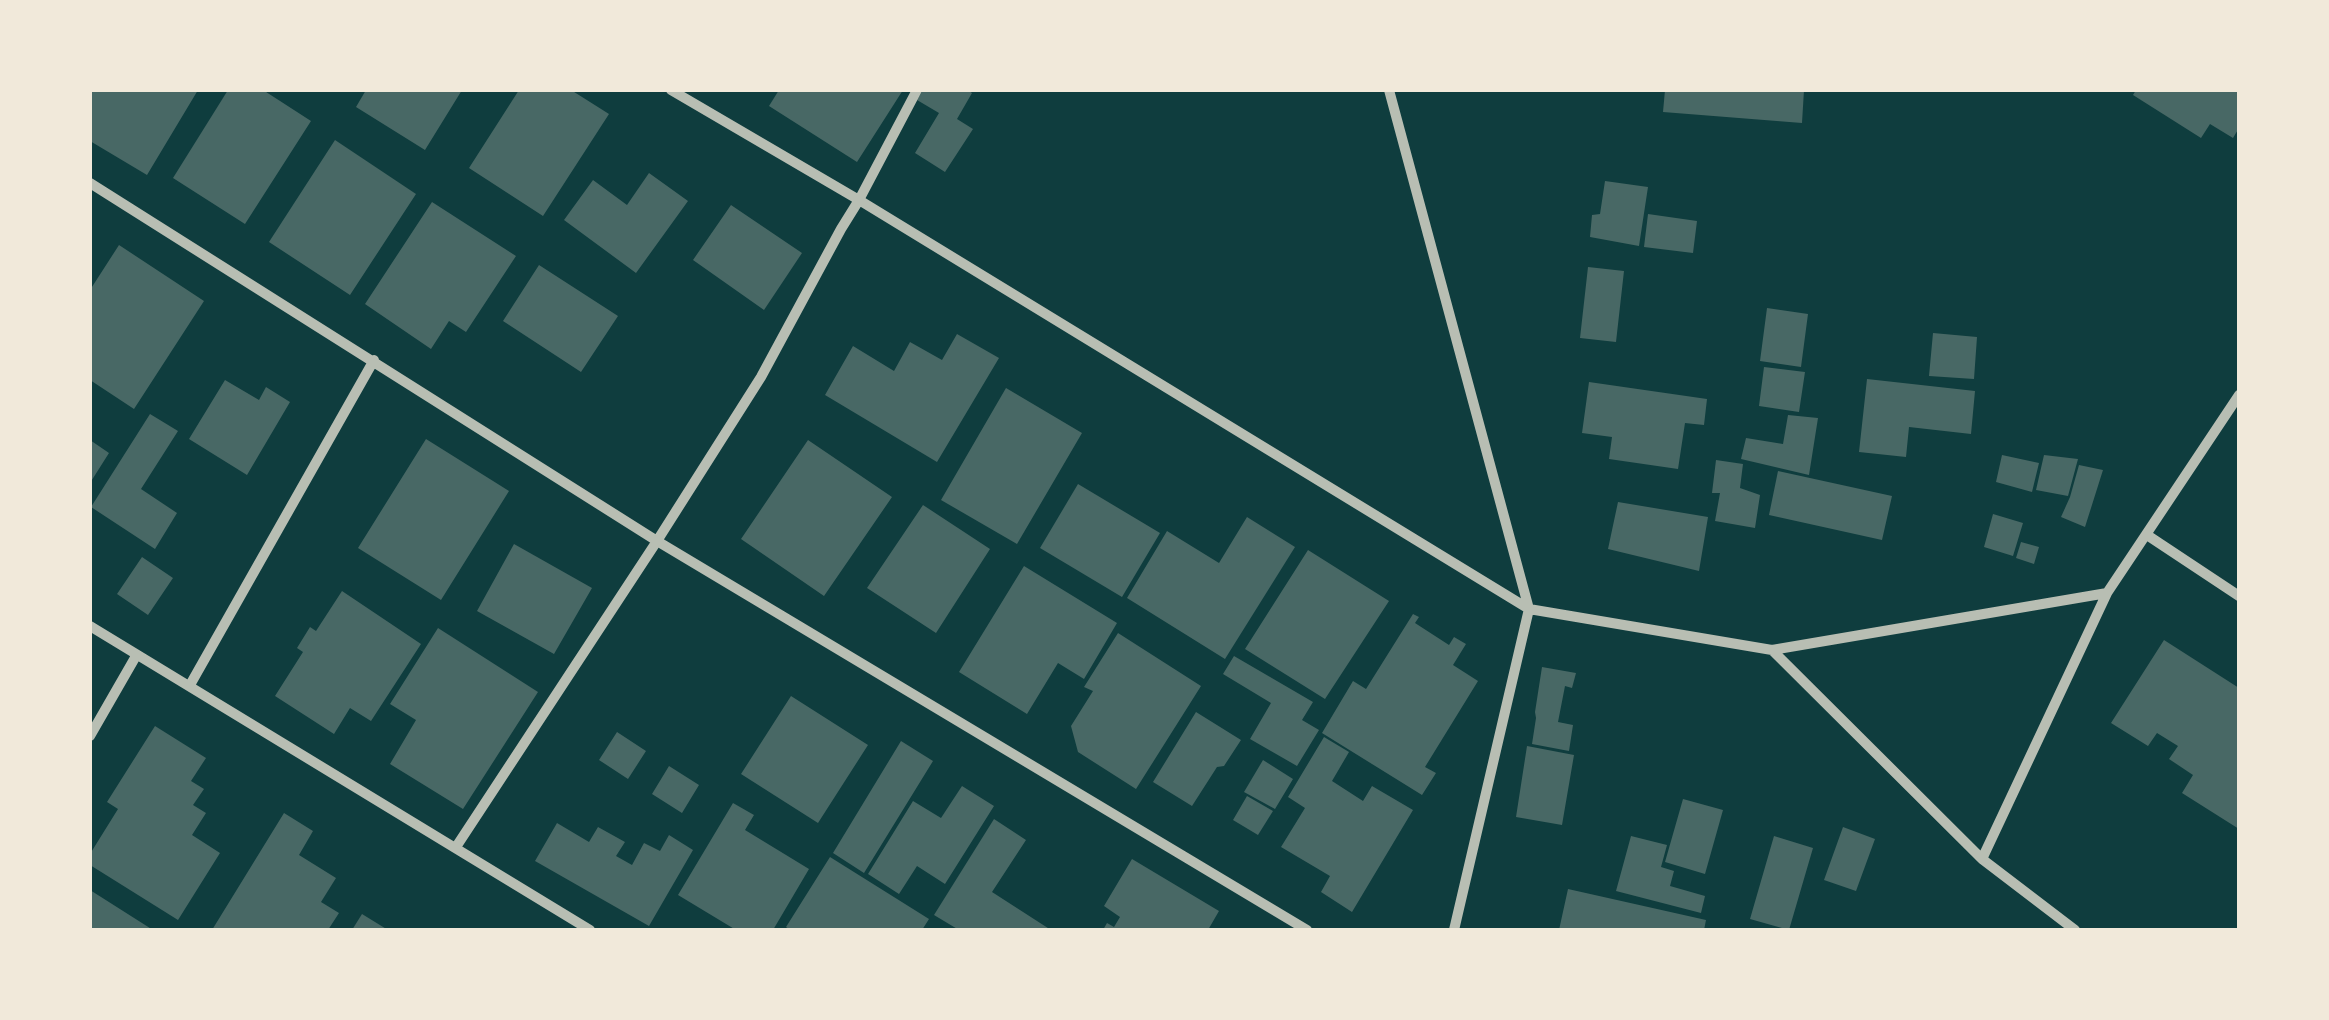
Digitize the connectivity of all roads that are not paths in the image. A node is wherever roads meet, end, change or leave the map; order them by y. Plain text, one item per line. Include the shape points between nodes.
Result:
1 (670, 90) edge
2 (916, 90) edge
3 (1389, 90) edge
4 (90, 182) edge
5 (859, 200) junction
6 (374, 360) junction
7 (2239, 395) edge
8 (2147, 535) junction
9 (656, 541) junction
10 (2107, 594) junction
11 (2239, 596) edge
12 (1528, 609) junction
13 (90, 626) edge
14 (1772, 650) junction
15 (136, 656) junction
16 (190, 686) junction
17 (90, 736) edge
18 (456, 847) junction
19 (1982, 859) junction
20 (590, 930) edge
21 (1307, 930) edge
22 (1454, 930) edge
23 (2076, 930) edge

1 - 5 street
2 - 5 street
3 - 12 street
4 - 6 street
5 - 9 street via 760,377
5 - 12 street
6 - 9 street
6 - 16 street
7 - 8 street
8 - 10 street
8 - 11 street
9 - 18 street
9 - 21 street
10 - 14 street
10 - 19 street
12 - 14 street
12 - 22 street
13 - 15 street
14 - 19 street
15 - 16 street
15 - 17 street
16 - 18 street
18 - 20 street
19 - 23 street

